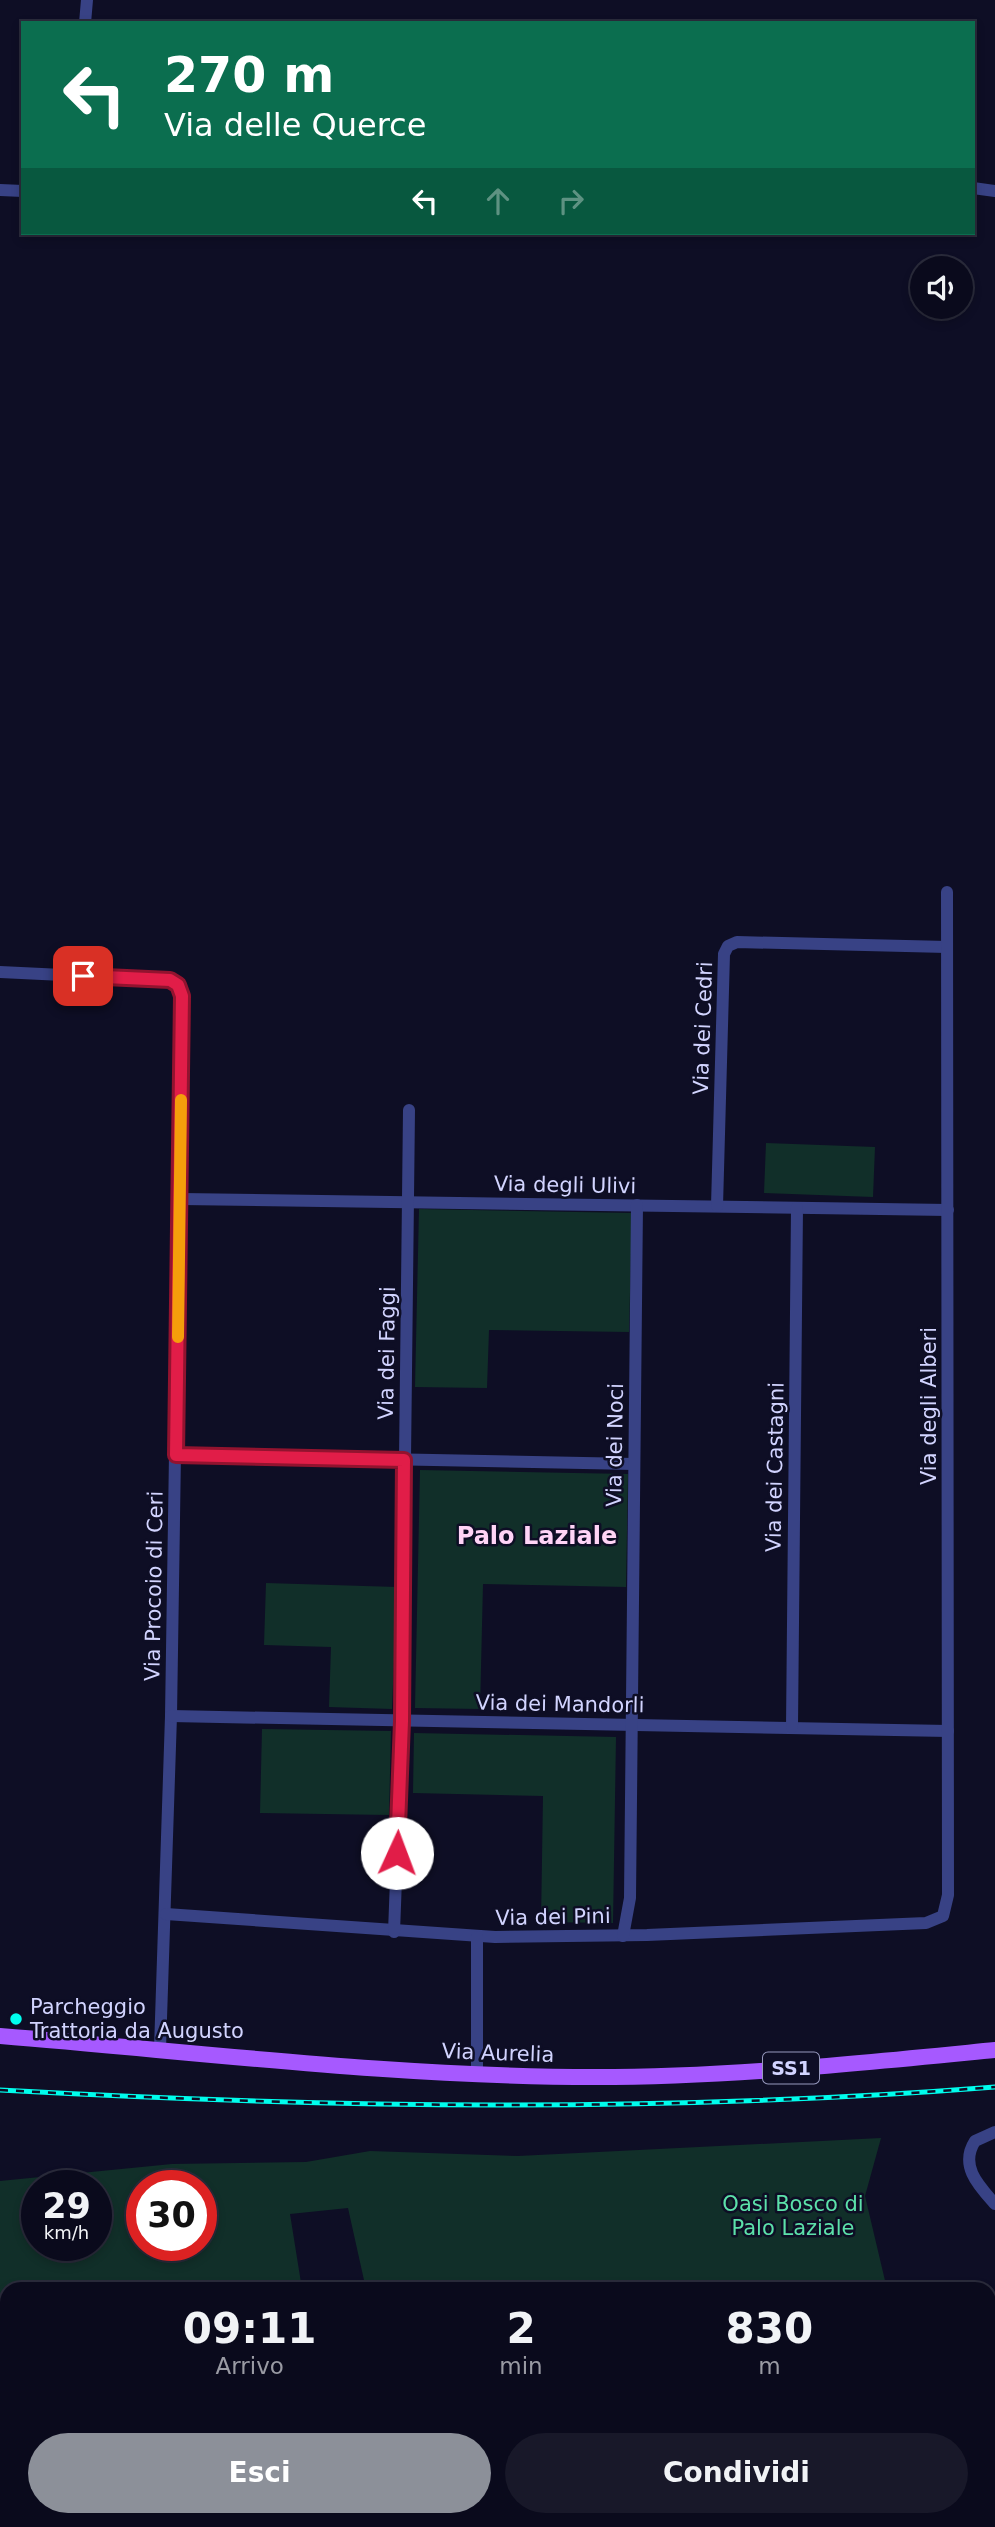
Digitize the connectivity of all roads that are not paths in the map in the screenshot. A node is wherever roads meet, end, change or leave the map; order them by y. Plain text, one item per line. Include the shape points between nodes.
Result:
1 (87, 0) edge
2 (85, 21) edge
3 (975, 188) edge
4 (0, 190) edge
5 (21, 191) edge
6 (995, 191) edge
7 (947, 892) dead end
8 (947, 947) junction
9 (0, 972) edge
10 (409, 1111) dead end
11 (181, 1199) junction
12 (409, 1202) junction
13 (637, 1205) junction
14 (717, 1206) junction
15 (797, 1208) junction
16 (947, 1210) junction
17 (176, 1455) junction
18 (404, 1460) junction
19 (634, 1464) junction
20 (170, 1716) junction
21 (402, 1721) junction
22 (631, 1723) junction
23 (792, 1727) junction
24 (948, 1731) junction
25 (166, 1914) junction
26 (940, 1918) joint
27 (394, 1932) junction
28 (623, 1936) junction
29 (477, 1937) junction
30 (0, 2036) edge
31 (160, 2049) junction
32 (995, 2050) edge
33 (477, 2074) junction
34 (995, 2132) edge
35 (995, 2204) edge

1 - 2 street
3 - 6 street
4 - 5 street
7 - 8 street, Via degli Alberi
8 - 14 street, Via dei Cedri via 737,942 728,946 724,954
8 - 16 street, Via degli Alberi
9 - 11 street, Via Procoio di Ceri via 167,980 178,985 182,996
10 - 12 street, Via dei Faggi
11 - 12 street, Via degli Ulivi
11 - 17 street, Via Procoio di Ceri
12 - 13 street, Via degli Ulivi
12 - 18 street, Via dei Faggi
13 - 14 street, Via degli Ulivi
13 - 19 street, Via dei Noci
14 - 15 street, Via degli Ulivi
15 - 16 street, Via degli Ulivi
15 - 23 street, Via dei Castagni
16 - 24 street, Via degli Alberi
17 - 18 street
17 - 20 street, Via Procoio di Ceri
18 - 19 street
18 - 21 street, Via dei Faggi
19 - 22 street, Via dei Noci
20 - 21 street, Via dei Mandorli
20 - 25 street, Via Procoio di Ceri
21 - 22 street, Via dei Mandorli
21 - 27 street, Via dei Faggi
22 - 23 street, Via dei Mandorli
22 - 28 street, Via dei Noci via 630,1903
23 - 24 street, Via dei Mandorli
24 - 26 street, Via degli Alberi via 948,1895
25 - 27 street, Via dei Pini
25 - 31 street, Via Procoio di Ceri
26 - 28 street, Via dei Pini via 926,1923
27 - 29 street, Via dei Pini
28 - 29 street, Via dei Pini
29 - 33 street
30 - 31 main road, Via Aurelia / SS1
31 - 33 main road, Via Aurelia / SS1
32 - 33 main road, Via Aurelia / SS1 via 701,2075
34 - 35 street via 975,2141 969,2160 973,2177

